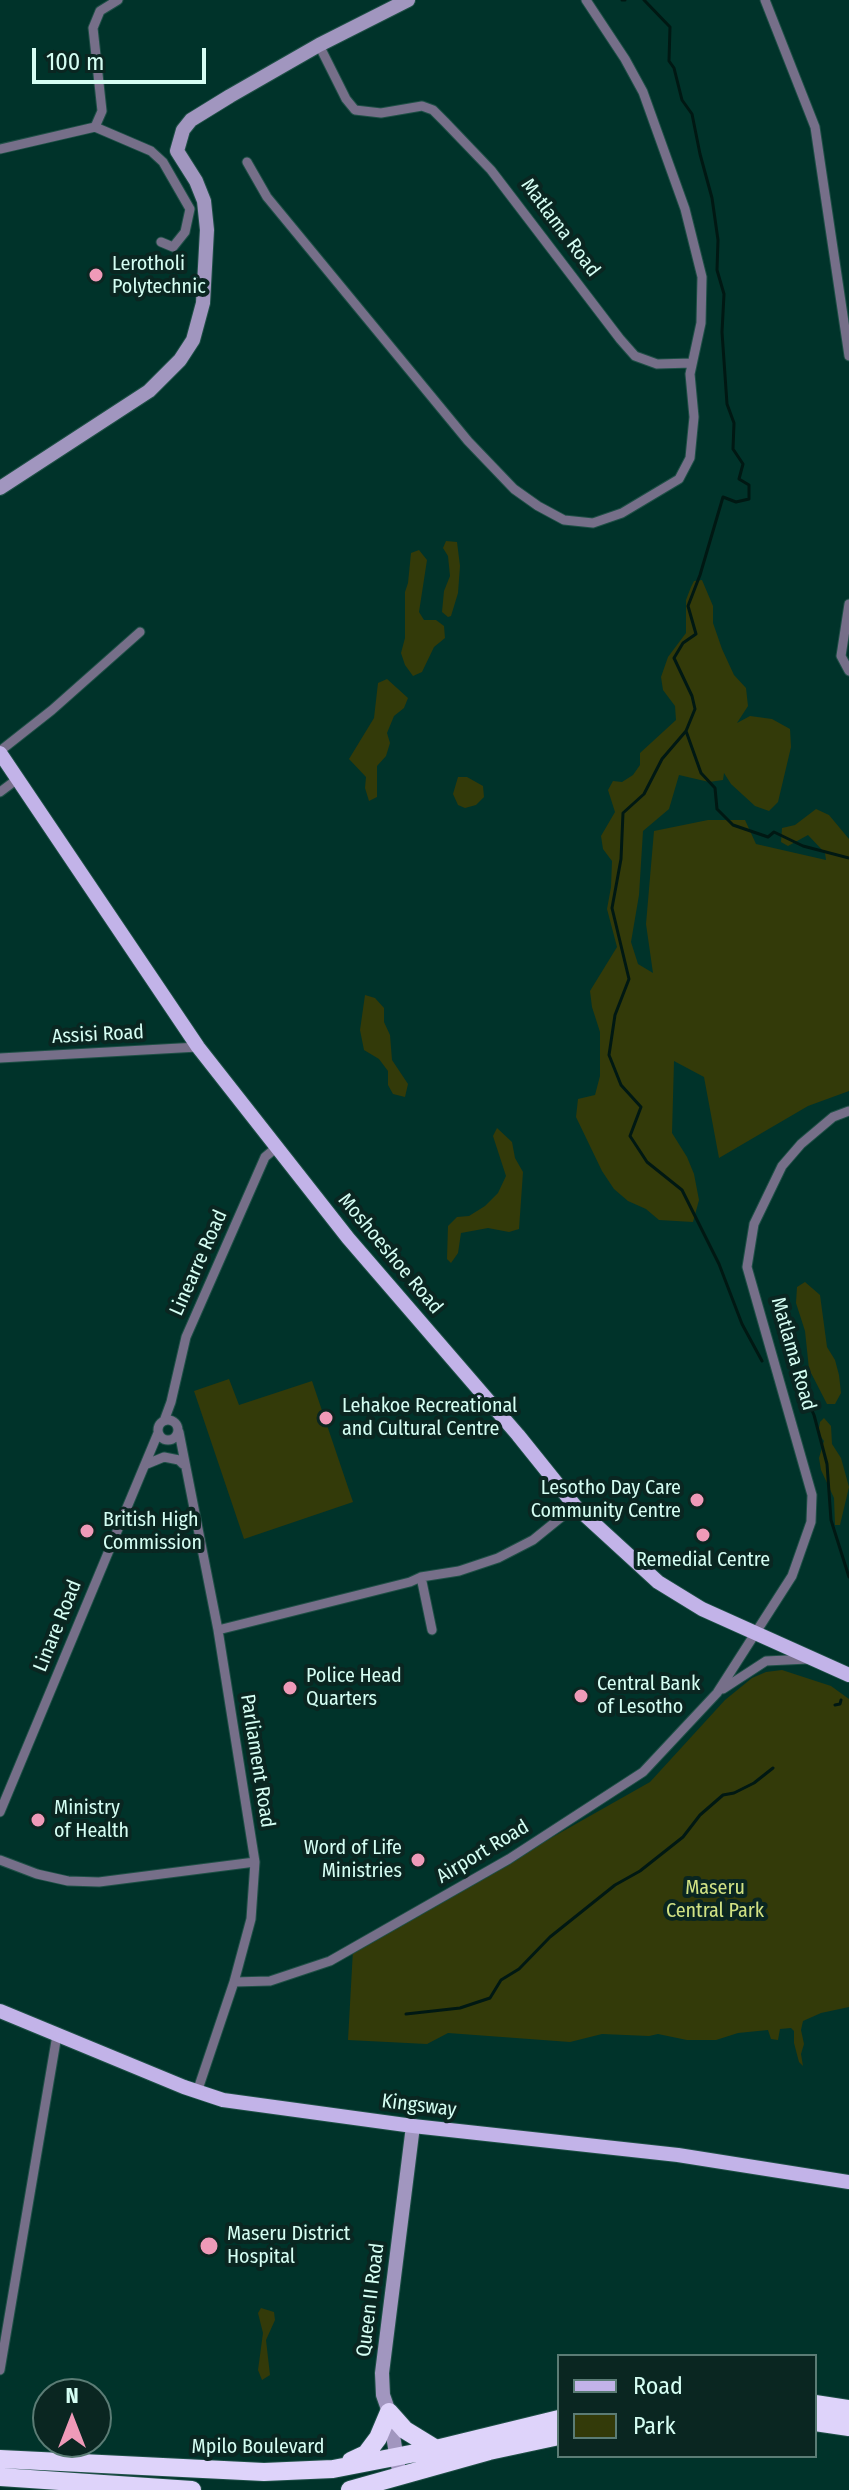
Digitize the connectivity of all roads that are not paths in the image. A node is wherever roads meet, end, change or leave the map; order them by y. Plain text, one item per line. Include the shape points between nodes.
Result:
1 (118, 0) edge
2 (408, 0) edge
3 (586, 0) edge
4 (765, 0) edge
5 (319, 45) junction
6 (95, 127) junction
7 (0, 149) edge
8 (247, 162) dead end
9 (161, 242) dead end
10 (849, 356) edge
11 (692, 363) junction
12 (0, 488) edge
13 (849, 604) edge
14 (140, 632) dead end
15 (849, 671) edge
16 (0, 752) edge
17 (16, 780) junction
18 (0, 792) edge
19 (198, 1047) junction
20 (0, 1058) edge
21 (849, 1111) edge
22 (277, 1147) junction
23 (171, 1402) junction
24 (164, 1421) junction
25 (178, 1428) junction
26 (164, 1438) junction
27 (149, 1459) junction
28 (181, 1462) junction
29 (575, 1506) junction
30 (421, 1577) junction
31 (218, 1630) junction
32 (432, 1630) dead end
33 (756, 1633) junction
34 (812, 1658) junction
35 (849, 1675) edge
36 (717, 1693) junction
37 (0, 1812) edge
38 (0, 1860) edge
39 (255, 1862) junction
40 (234, 1982) junction
41 (0, 2011) edge
42 (57, 2035) junction
43 (197, 2092) junction
44 (413, 2126) junction
45 (849, 2182) edge
46 (0, 2370) edge
47 (817, 2404) edge
48 (849, 2409) edge
49 (389, 2412) junction
50 (557, 2419) edge
51 (817, 2422) edge
52 (849, 2427) edge
53 (557, 2436) edge
54 (436, 2449) junction
55 (396, 2456) junction
56 (0, 2459) edge
57 (333, 2469) junction
58 (0, 2477) edge
59 (400, 2477) junction
60 (76, 2478) edge
61 (192, 2490) edge
62 (350, 2490) edge

1 - 6 street via 100,11 93,28 102,111
2 - 5 street
3 - 11 street via 643,92 685,209 702,277
4 - 10 street via 815,127
5 - 11 street, Matlama Road via 355,110 433,110 491,170 635,356 657,364
5 - 12 street via 191,120 178,140 177,151 204,201 207,230 199,323 180,360 133,402
6 - 7 street
6 - 9 street via 151,151 174,180 190,209 185,232 173,247
8 - 11 street via 267,197 468,441 526,498 564,520 593,523 679,479 694,441
13 - 15 street via 841,656
14 - 16 street
16 - 17 main road, Moshoeshoe Road
17 - 18 street
17 - 19 main road, Moshoeshoe Road
19 - 20 street, Assisi Road
19 - 22 main road, Moshoeshoe Road
21 - 33 street, Matlama Road via 833,1117 782,1166 754,1224 747,1267 812,1495 811,1522 792,1576
22 - 23 street, Linearre Road via 265,1157 186,1337
22 - 29 main road, Moshoeshoe Road
23 - 24 street, Linearre Road
23 - 25 street, Linearre Road
24 - 25 street
24 - 26 street via 159,1426
25 - 26 street via 175,1438
25 - 28 street, Parliament Road
26 - 27 street, Linare Road
26 - 28 street, Parliament Road
27 - 28 street
27 - 37 street, Linare Road
28 - 31 street, Parliament Road
29 - 30 street via 533,1540 498,1558
29 - 33 main road, Moshoeshoe Road via 658,1582
30 - 31 street
30 - 32 street
31 - 39 street, Parliament Road
33 - 34 main road, Moshoeshoe Road
33 - 36 street, Matlama Road
34 - 35 main road, Moshoeshoe Road
34 - 36 street via 766,1661
36 - 40 street, Airport Road via 643,1772 509,1859 330,1961 270,1981
38 - 39 street via 58,1878 99,1882
39 - 40 street, Parliament Road via 251,1919
40 - 43 street, Parliament Road
41 - 42 main road, Kingsway
42 - 43 main road, Kingsway
42 - 46 street
43 - 44 main road, Kingsway via 262,2107
44 - 45 main road, Kingsway via 678,2155
44 - 49 street, Queen II Road via 382,2373
47 - 48 highway
49 - 54 highway via 405,2430
49 - 55 street, Queen II Road
49 - 57 highway via 366,2454
50 - 54 highway, Mpilo Boulevard
51 - 52 highway
53 - 59 highway
54 - 55 highway, Mpilo Boulevard
55 - 57 highway, Mpilo Boulevard
55 - 59 street, Queen II Road
56 - 60 highway, Mpilo Boulevard
57 - 60 highway, Mpilo Boulevard
58 - 60 highway, Mpilo Boulevard
59 - 62 highway
60 - 61 highway, Mpilo Boulevard

